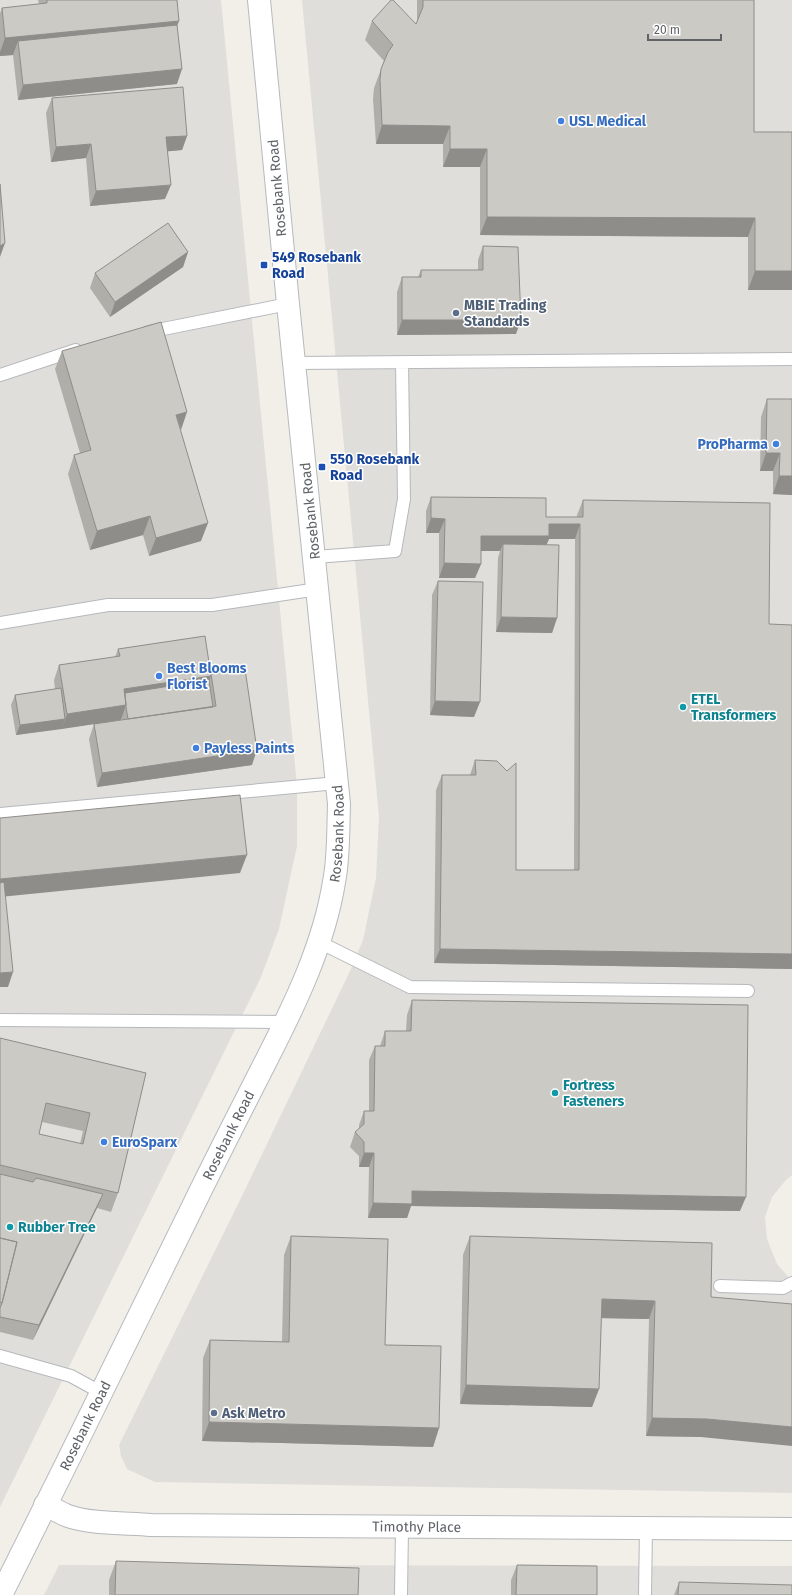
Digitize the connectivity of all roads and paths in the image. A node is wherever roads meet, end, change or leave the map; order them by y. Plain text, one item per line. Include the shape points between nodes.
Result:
1 (259, 0) edge
2 (288, 304) junction
3 (137, 334) edge
4 (86, 346) edge
5 (792, 359) edge
6 (402, 362) junction
7 (294, 363) junction
8 (0, 375) edge
9 (315, 558) junction
10 (318, 589) junction
11 (0, 623) edge
12 (337, 783) junction
13 (0, 814) edge
14 (319, 942) junction
15 (748, 991) dead end
16 (0, 1020) edge
17 (285, 1022) junction
18 (792, 1283) edge
19 (720, 1286) dead end
20 (0, 1356) edge
21 (102, 1392) junction
22 (45, 1505) junction
23 (402, 1527) junction
24 (646, 1528) junction
25 (792, 1529) edge
26 (1, 1595) edge
27 (401, 1595) edge
28 (645, 1595) edge

1 - 2 main road, Rosebank Road
2 - 3 lane
2 - 7 main road, Rosebank Road
4 - 8 lane
5 - 6 lane
6 - 7 lane
6 - 9 lane via 404,499 395,551
7 - 9 main road, Rosebank Road
9 - 10 main road, Rosebank Road
10 - 11 lane via 212,605 108,605
10 - 12 main road, Rosebank Road
12 - 13 lane
12 - 14 main road, Rosebank Road via 338,848 334,883
14 - 15 lane via 410,987
14 - 17 main road, Rosebank Road
16 - 17 lane
17 - 21 main road, Rosebank Road
18 - 19 lane via 783,1288
20 - 21 lane via 71,1376
21 - 22 main road, Rosebank Road
22 - 23 main road, Timothy Place via 68,1516 151,1525
22 - 26 main road, Rosebank Road
23 - 24 main road, Timothy Place
23 - 27 lane
24 - 25 main road, Timothy Place
24 - 28 lane

